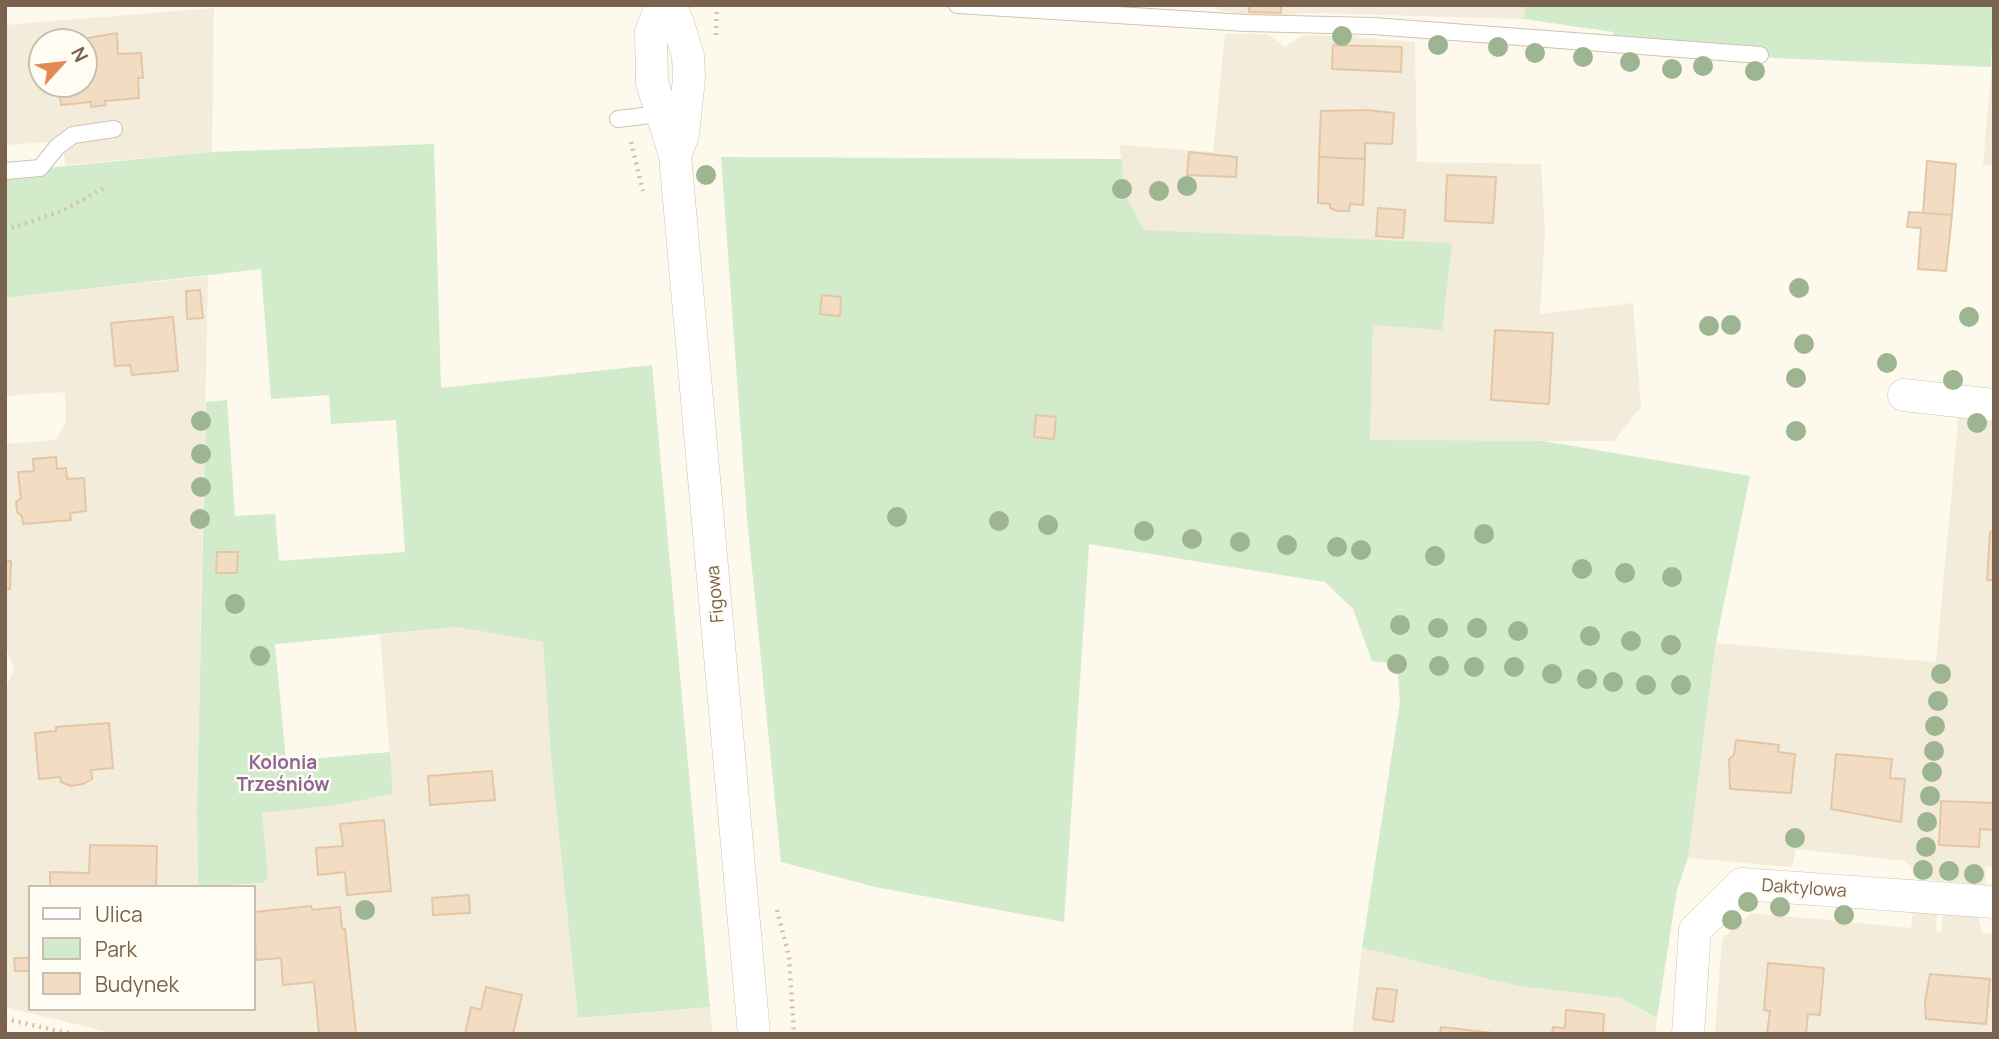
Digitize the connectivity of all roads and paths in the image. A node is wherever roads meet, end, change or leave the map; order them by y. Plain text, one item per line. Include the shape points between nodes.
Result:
1 (662, 5) edge
2 (669, 5) edge
3 (957, 5) edge
4 (1760, 55) dead end
5 (673, 112) junction
6 (618, 119) dead end
7 (114, 130) dead end
8 (5, 171) edge
9 (104, 188) dead end
10 (5, 230) edge
11 (1904, 395) dead end
12 (1994, 405) edge
13 (1994, 902) edge
14 (5, 1019) edge
15 (72, 1034) edge
16 (754, 1034) edge
17 (1688, 1034) edge

1 - 5 street via 651,32 652,83
2 - 5 street via 688,56
3 - 4 lane via 1373,26
5 - 6 lane
5 - 16 street, Figowa
7 - 8 lane via 72,135 40,168
9 - 10 path via 62,211
11 - 12 street
13 - 17 street, Daktylowa via 1742,884 1695,930
14 - 15 path

